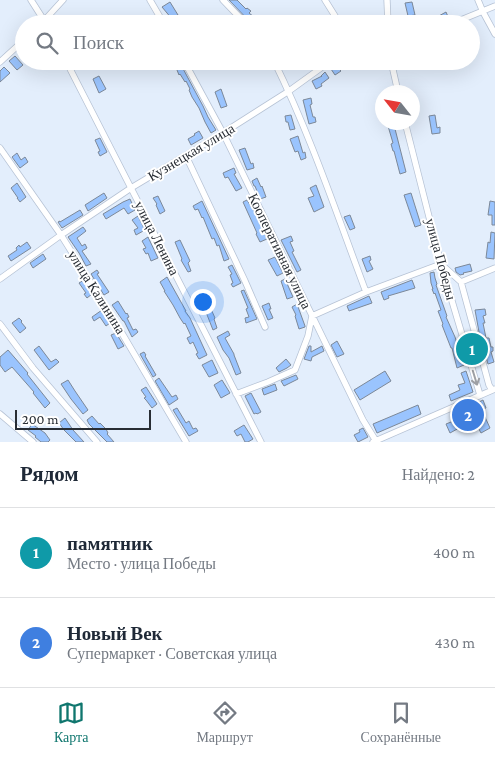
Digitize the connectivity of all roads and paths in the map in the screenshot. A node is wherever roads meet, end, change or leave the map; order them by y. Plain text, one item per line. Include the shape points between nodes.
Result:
1 (31, 0) edge
2 (63, 0) edge
3 (150, 0) edge
4 (223, 0) edge
5 (325, 0) edge
6 (387, 0) edge
7 (478, 0) edge
8 (495, 6) edge
9 (483, 12) junction
10 (39, 15) edge
11 (51, 15) edge
12 (159, 15) edge
13 (237, 15) edge
14 (334, 15) edge
15 (388, 15) edge
16 (475, 15) edge
17 (495, 34) edge
18 (15, 48) edge
19 (0, 62) edge
20 (71, 70) edge
21 (189, 70) edge
22 (278, 70) edge
23 (318, 70) edge
24 (393, 70) edge
25 (396, 85) edge
26 (289, 91) junction
27 (408, 130) edge
28 (223, 133) junction
29 (0, 148) edge
30 (186, 156) junction
31 (131, 188) junction
32 (61, 236) junction
33 (441, 264) junction
34 (495, 267) edge
35 (0, 279) edge
36 (461, 282) junction
37 (366, 292) junction
38 (312, 316) junction
39 (0, 324) edge
40 (265, 326) dead end
41 (493, 389) edge
42 (236, 394) junction
43 (480, 395) junction
44 (0, 414) edge
45 (374, 441) edge
46 (33, 442) edge
47 (97, 442) edge
48 (186, 442) edge
49 (261, 442) edge

1 - 10 street
2 - 11 street
3 - 12 street
4 - 13 street
5 - 14 street
6 - 15 street
7 - 9 street
8 - 9 street
9 - 16 street
9 - 17 street
18 - 19 street
20 - 31 street, улица Ленина
21 - 28 street, Кооперативная улица
22 - 26 street
23 - 26 street, Кузнецкая улица
24 - 25 street
26 - 28 street, Кузнецкая улица
26 - 37 street
27 - 33 street, улица Победы
28 - 30 street, Кузнецкая улица
28 - 38 street, Кооперативная улица
29 - 32 street, улица Калинина
30 - 31 street, Кузнецкая улица
30 - 40 street
31 - 32 street, Кузнецкая улица
31 - 42 street, улица Ленина
32 - 35 street, Кузнецкая улица
32 - 48 street, улица Калинина
33 - 36 street
33 - 37 street
33 -> 43 street, улица Победы
34 - 36 street
36 - 41 street, улица Победы
37 - 38 street
38 - 42 street via 295,370
38 - 45 street, Кооперативная улица
39 - 47 street
41 - 43 street
42 - 49 street, улица Ленина
43 - 45 street
44 - 46 street

